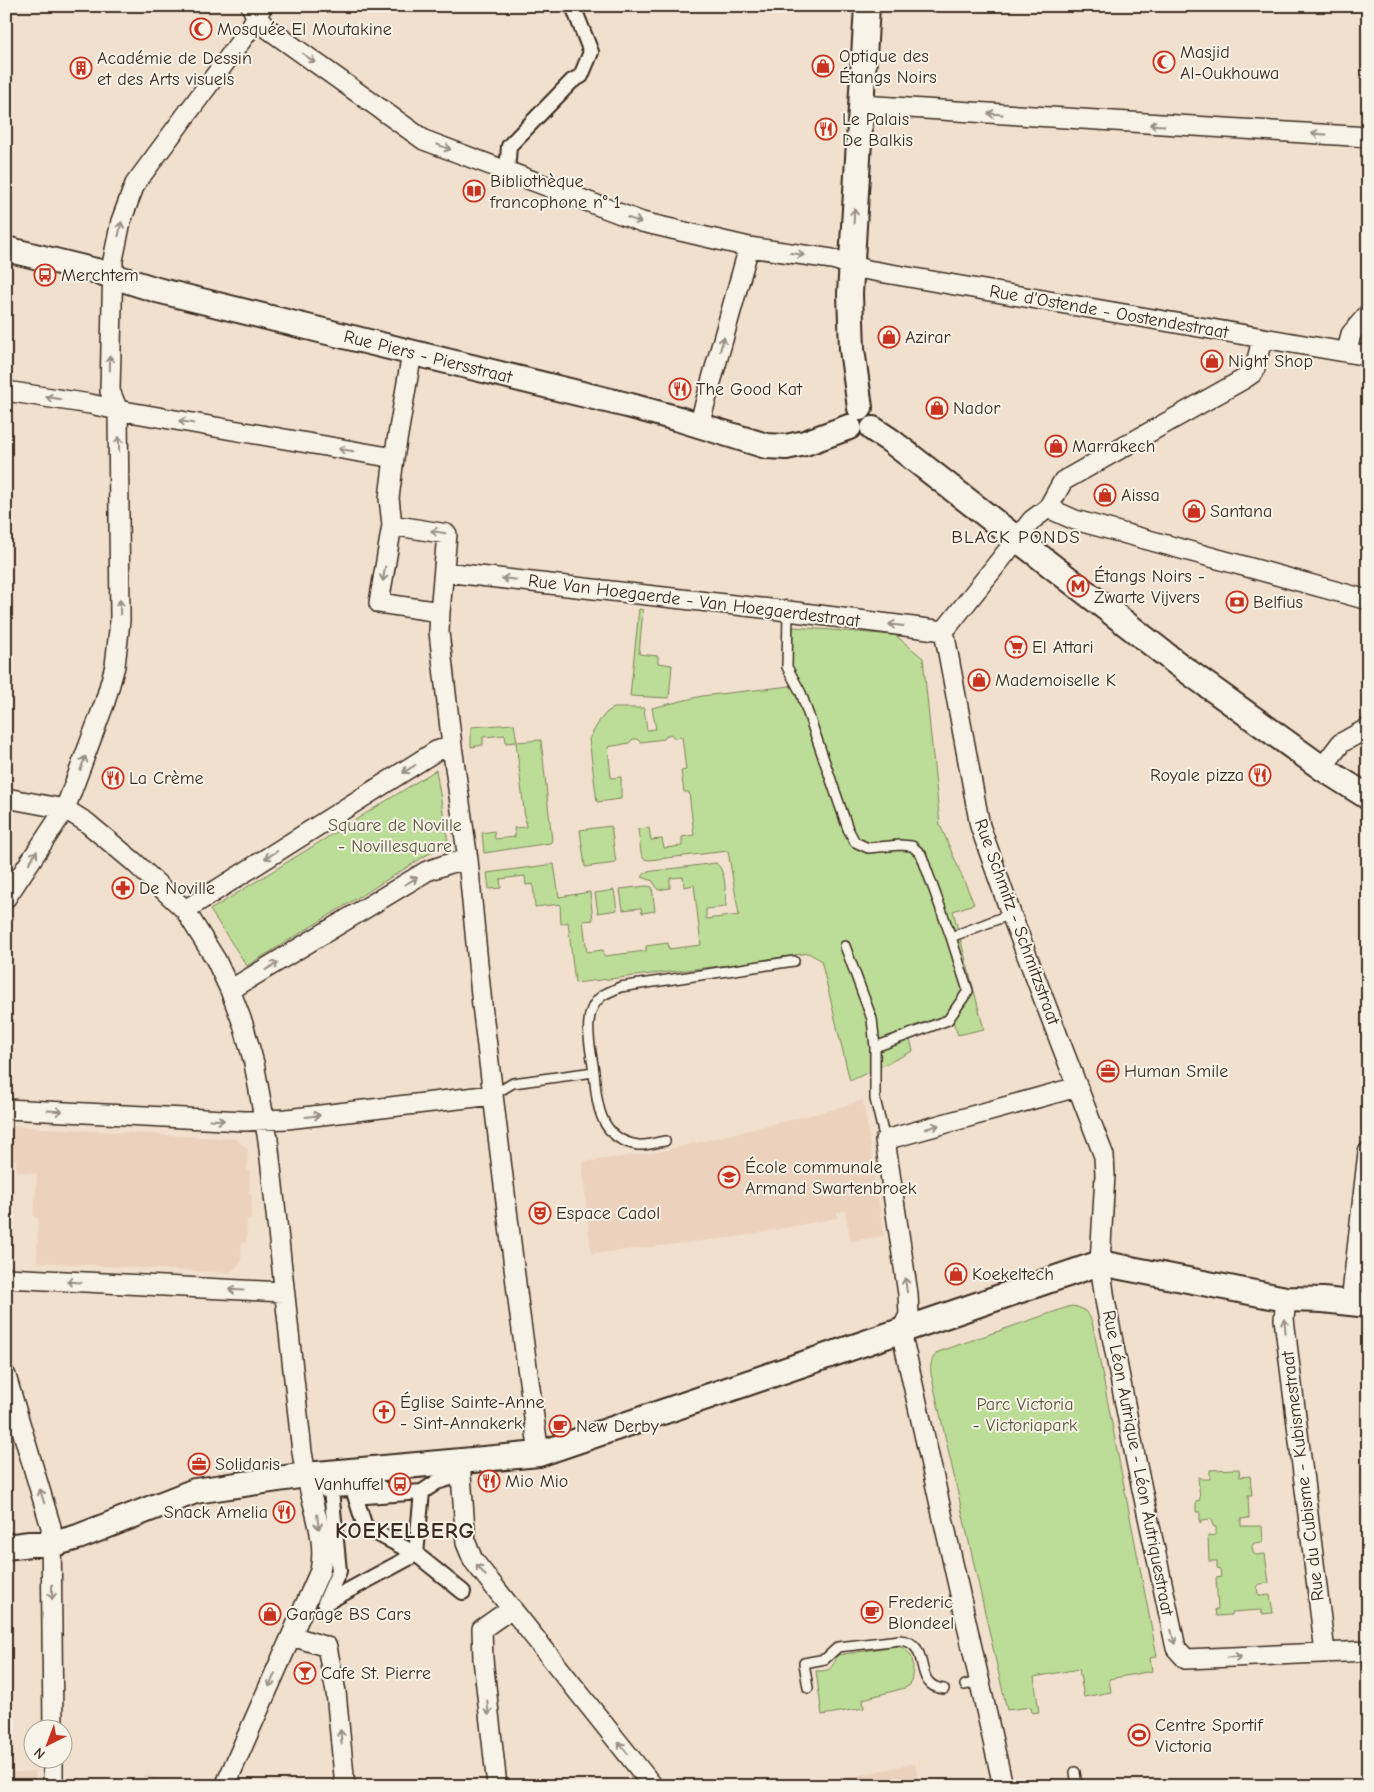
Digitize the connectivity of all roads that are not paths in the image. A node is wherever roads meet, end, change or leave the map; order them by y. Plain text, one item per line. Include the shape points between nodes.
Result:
1 (573, 6) edge
2 (867, 6) edge
3 (257, 10) edge
4 (861, 105) junction
5 (1368, 137) edge
6 (507, 172) junction
7 (749, 247) junction
8 (6, 249) edge
9 (851, 265) junction
10 (113, 277) junction
11 (1368, 314) edge
12 (1262, 339) junction
13 (1347, 352) junction
14 (412, 353) junction
15 (1368, 356) edge
16 (6, 391) edge
17 (118, 410) junction
18 (855, 418) junction
19 (699, 425) junction
20 (394, 458) junction
21 (1048, 508) junction
22 (392, 526) junction
23 (1016, 540) junction
24 (444, 572) junction
25 (1368, 600) edge
26 (788, 610) junction
27 (440, 612) junction
28 (944, 631) junction
29 (1368, 728) edge
30 (452, 746) junction
31 (1322, 768) junction
32 (1368, 797) edge
33 (6, 798) edge
34 (65, 809) junction
35 (468, 860) junction
36 (6, 898) edge
37 (185, 910) junction
38 (1011, 914) junction
39 (951, 937) junction
40 (845, 946) dead end
41 (794, 962) dead end
42 (230, 990) junction
43 (875, 1047) junction
44 (594, 1072) junction
45 (1077, 1087) junction
46 (493, 1095) junction
47 (6, 1109) edge
48 (264, 1120) junction
49 (885, 1140) junction
50 (666, 1141) dead end
51 (1368, 1152) edge
52 (1100, 1264) junction
53 (6, 1278) edge
54 (284, 1292) junction
55 (1286, 1299) junction
56 (1359, 1304) edge
57 (901, 1332) junction
58 (6, 1376) edge
59 (539, 1454) junction
60 (455, 1470) junction
61 (306, 1475) junction
62 (380, 1488) dead end
63 (353, 1489) junction
64 (422, 1492) junction
65 (53, 1544) junction
66 (6, 1547) edge
67 (416, 1554) junction
68 (462, 1592) dead end
69 (512, 1608) junction
70 (292, 1636) junction
71 (1368, 1651) edge
72 (1325, 1652) junction
73 (808, 1688) dead end
74 (944, 1689) dead end
75 (52, 1720) edge
76 (53, 1770) edge
77 (1075, 1772) dead end
78 (53, 1786) edge
79 (224, 1786) edge
80 (345, 1786) edge
81 (497, 1786) edge
82 (653, 1786) edge
83 (1003, 1786) edge
84 (1077, 1786) edge

1 - 6 street via 591,52 581,76 572,81 509,146
2 - 4 street
3 -> 6 street, Rue d'Ostende - Oostendestraat via 267,28 424,140
10 -> 3 street via 122,222 135,184 249,30
5 -> 4 street
9 -> 4 street
6 -> 7 street, Rue d'Ostende - Oostendestraat via 642,222
7 -> 9 street, Rue d'Ostende - Oostendestraat via 832,259
19 -> 7 street via 741,286
8 - 10 street, Rue Piers - Piersstraat
9 - 12 street, Rue d'Ostende - Oostendestraat
9 - 18 street
10 - 14 street, Rue Piers - Piersstraat
17 -> 10 street via 110,391
11 - 13 street via 1351,334
12 - 13 street, Rue d'Ostende - Oostendestraat
12 - 21 street via 1254,372 1063,481
13 - 15 street, Rue d'Ostende - Oostendestraat
14 - 19 street, Rue Piers - Piersstraat
14 - 20 street
17 -> 16 street
20 -> 17 street
34 -> 17 street via 115,666 120,621
18 - 19 street, Rue Piers - Piersstraat via 806,443 786,447 766,446
18 - 23 street via 870,411 875,424 873,429
20 - 22 street via 389,498
21 - 23 street via 1032,520
21 - 25 street via 1075,520
24 -> 22 street via 447,534
22 -> 27 street via 379,603
23 - 28 street
23 - 31 street via 1179,665
26 -> 24 street, Rue Van Hoegaerde - Van Hoegaerdestraat
24 - 27 street
28 -> 26 street, Rue Van Hoegaerde - Van Hoegaerdestraat
26 - 39 lane via 787,667 801,693 848,829 855,842 868,848 900,844 912,846 921,854
27 - 30 street
28 - 38 street, Rue Schmitz - Schmitzstraat via 980,826
29 - 31 street via 1341,743
30 - 35 street
30 -> 37 street via 436,752
31 - 32 street
33 - 34 street
36 -> 34 street
34 - 37 street via 134,862
42 -> 35 street via 427,871
35 - 46 street
37 - 42 street via 216,960
38 - 39 lane
38 - 45 street, Rue Schmitz - Schmitzstraat
39 - 43 lane via 968,991 948,1020
40 - 43 lane via 872,1019
41 - 44 lane via 620,987 603,995 592,1006 589,1015
42 - 48 street via 254,1063
43 - 49 lane via 874,1099
44 - 46 lane via 513,1084
44 - 50 lane via 602,1120 616,1138 639,1145
49 -> 45 street
45 - 52 street, Rue Schmitz - Schmitzstraat via 1104,1156
48 -> 46 street
46 - 59 street
47 -> 48 street
48 - 54 street
57 -> 49 street via 909,1315 908,1294
51 - 56 street
52 - 55 street
52 - 57 street
52 -> 72 street, Rue Léon Autrique - Léon Autriquestraat via 1132,1442 1176,1648 1186,1659
54 -> 53 street
54 - 61 street
55 - 56 street
72 -> 55 street, Rue du Cubisme - Kubismestraat via 1284,1319
57 - 59 street
57 - 83 street via 972,1683
65 -> 58 street via 52,1527
59 - 60 street
60 - 61 street
60 - 64 street
69 -> 60 street via 473,1560 466,1543
61 - 65 street via 195,1491
61 -> 70 street via 317,1511 323,1560
62 - 63 street
63 - 64 street via 366,1496
63 - 67 street via 365,1527
63 - 67 street via 329,1490 339,1571 325,1603
64 - 67 street
65 - 66 street
65 -> 75 street
67 - 68 street
69 -> 81 street via 482,1629
82 -> 69 street
70 -> 79 street
80 -> 70 street via 336,1692 327,1647
71 - 72 street
73 - 74 lane via 804,1663 825,1658 838,1647 900,1640 915,1645 930,1684
76 - 78 street
77 - 84 lane

